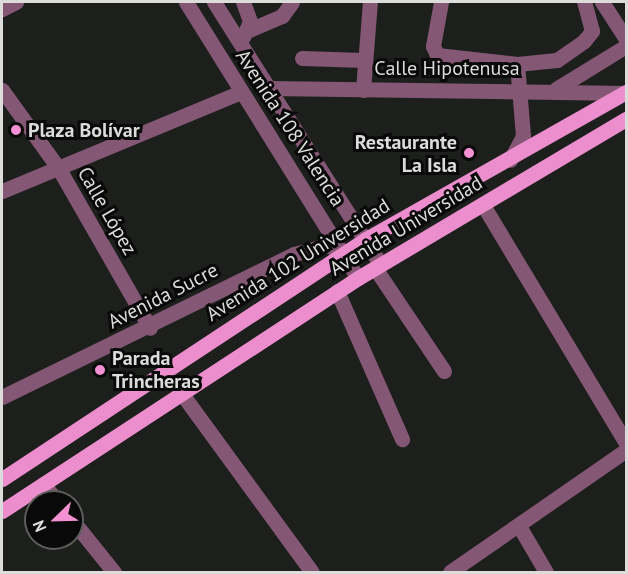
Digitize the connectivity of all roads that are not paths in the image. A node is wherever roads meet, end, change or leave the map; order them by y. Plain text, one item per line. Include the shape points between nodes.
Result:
1 (16, 2) edge
2 (186, 2) edge
3 (214, 2) edge
4 (243, 2) edge
5 (292, 2) edge
6 (370, 2) edge
7 (441, 2) edge
8 (584, 2) edge
9 (602, 2) edge
10 (2, 9) edge
11 (244, 35) junction
12 (625, 36) edge
13 (302, 58) dead end
14 (364, 60) junction
15 (517, 64) junction
16 (268, 88) junction
17 (519, 89) junction
18 (556, 89) junction
19 (2, 90) edge
20 (363, 90) junction
21 (241, 92) junction
22 (626, 92) edge
23 (626, 120) edge
24 (509, 163) junction
25 (59, 169) junction
26 (2, 190) edge
27 (483, 205) junction
28 (366, 239) junction
29 (345, 253) junction
30 (378, 266) junction
31 (358, 278) junction
32 (337, 291) junction
33 (150, 328) junction
34 (444, 371) dead end
35 (4, 391) edge
36 (182, 394) junction
37 (402, 439) dead end
38 (627, 443) edge
39 (627, 450) edge
40 (2, 479) edge
41 (43, 484) junction
42 (48, 490) edge
43 (2, 511) edge
44 (519, 526) junction
45 (84, 535) edge
46 (114, 573) edge
47 (312, 573) edge
48 (450, 573) edge
49 (546, 573) edge

1 - 10 street
2 - 21 street, Avenida 108 Valencia
3 - 11 street, Avenida 108 Valencia
4 - 11 street
5 - 11 street via 282,16
6 - 14 street
7 - 15 street via 433,46 437,55 444,60
8 - 15 street via 592,30 584,41 557,60
9 - 12 street
11 - 16 street, Avenida 108 Valencia
12 - 18 street
13 - 14 street
14 - 20 street
15 - 17 street
16 - 20 street, Calle Hipotenusa
16 - 28 street, Avenida 108 Valencia
17 - 18 street, Calle Hipotenusa
17 - 20 street, Calle Hipotenusa
17 - 24 street via 523,136
18 - 22 street, Calle Hipotenusa
19 - 25 street, Calle López
21 - 25 street
21 - 29 street, Avenida 108 Valencia
22 - 24 main road, Avenida 102 Universidad
23 - 27 main road, Avenida Universidad
24 - 28 main road, Avenida 102 Universidad
25 - 26 street
25 - 33 street, Calle López
27 - 30 main road, Avenida Universidad
27 - 38 street
28 - 29 main road, Avenida 102 Universidad
28 - 30 street, Avenida 108 Valencia
29 - 31 street, Avenida 108 Valencia
29 - 33 street, Avenida Sucre via 316,245
29 - 40 main road, Avenida 102 Universidad
30 - 31 main road, Avenida Universidad
30 - 34 street, Avenida 108 Valencia
31 - 32 main road, Avenida Universidad
32 - 36 main road, Avenida Universidad
32 - 37 street
33 - 35 street, Avenida Sucre
36 - 41 main road
36 - 47 street
39 - 44 street
41 - 42 street
41 - 43 main road
44 - 48 street
44 - 49 street
45 - 46 street

